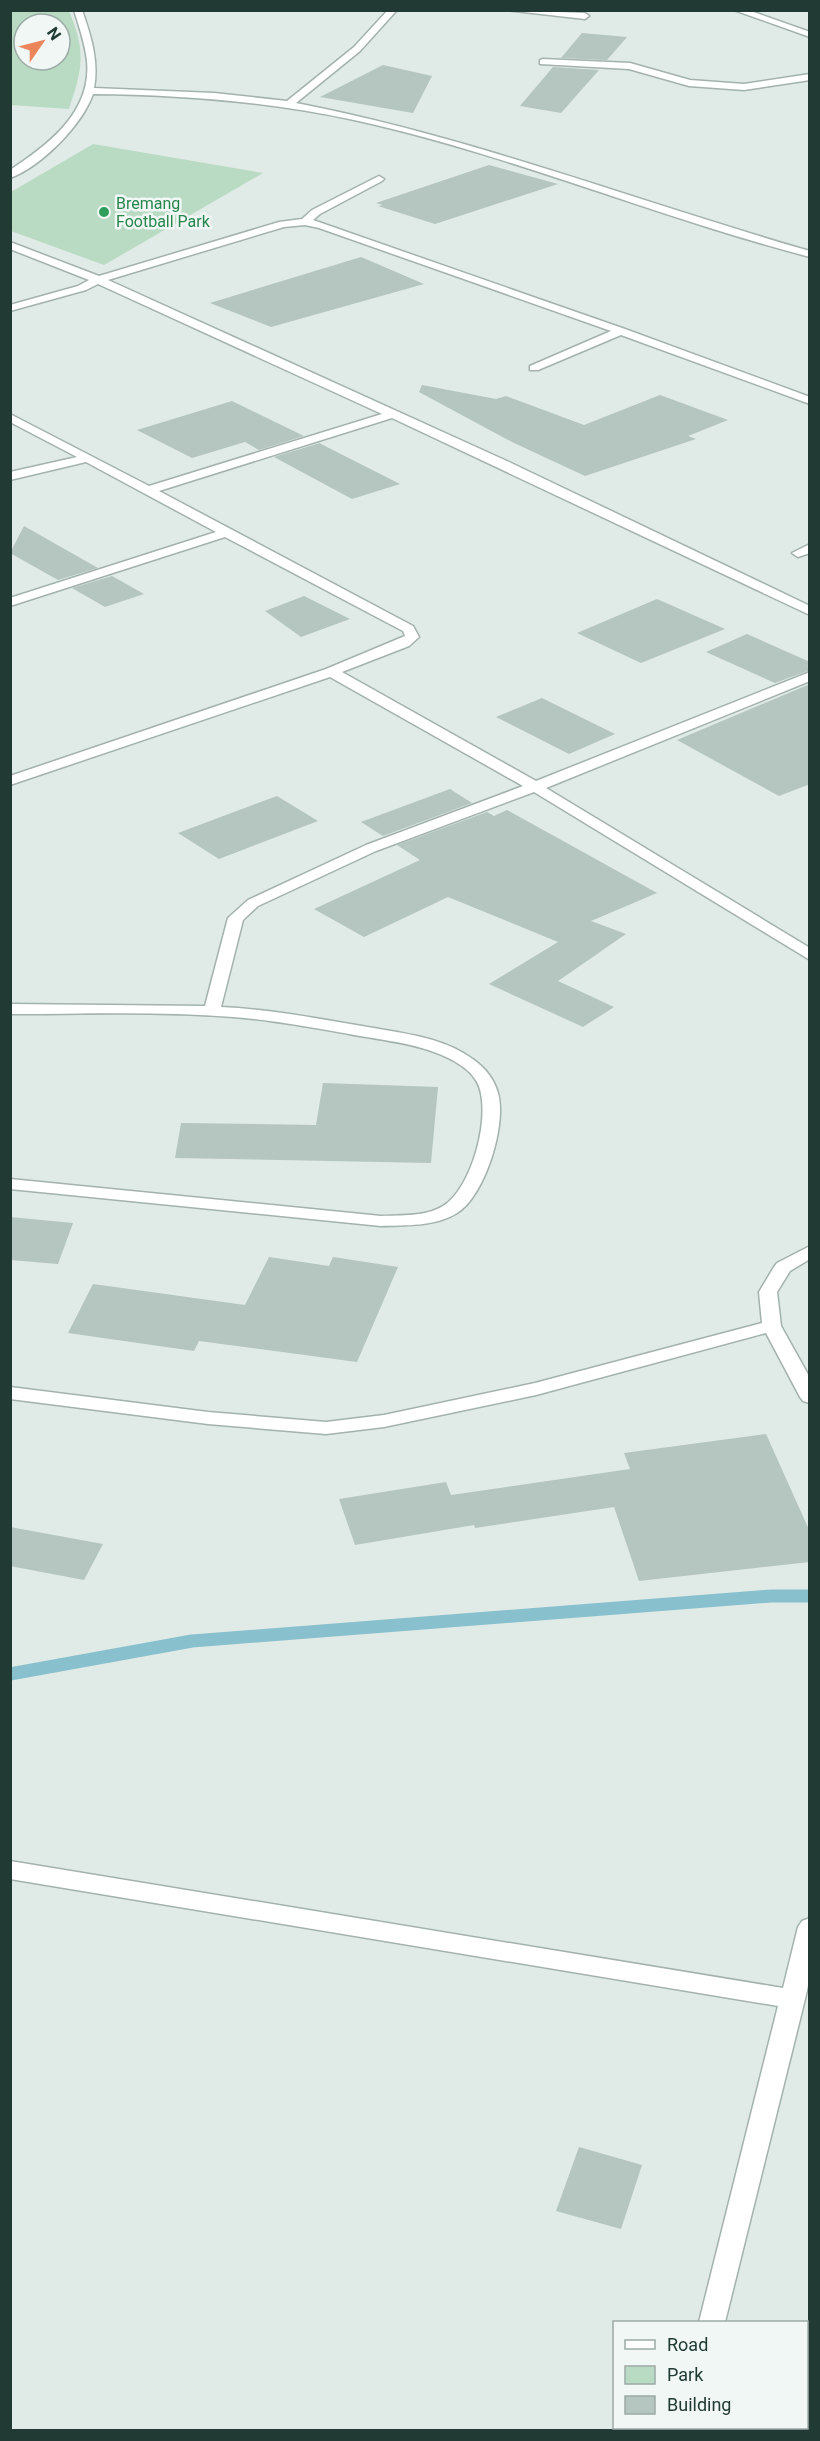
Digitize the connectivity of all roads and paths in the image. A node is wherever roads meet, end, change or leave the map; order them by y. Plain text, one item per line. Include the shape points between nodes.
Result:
1 (78, 10) edge
2 (393, 10) edge
3 (510, 10) edge
4 (738, 10) edge
5 (585, 15) dead end
6 (810, 35) edge
7 (543, 62) dead end
8 (810, 77) edge
9 (89, 91) junction
10 (289, 104) junction
11 (10, 176) edge
12 (379, 179) dead end
13 (305, 222) junction
14 (10, 245) edge
15 (810, 254) edge
16 (98, 280) junction
17 (10, 308) edge
18 (621, 331) junction
19 (534, 368) dead end
20 (810, 401) edge
21 (393, 414) junction
22 (10, 417) edge
23 (86, 459) junction
24 (10, 476) edge
25 (147, 491) junction
26 (225, 533) junction
27 (10, 602) edge
28 (810, 612) edge
29 (331, 672) junction
30 (810, 676) edge
31 (10, 781) edge
32 (535, 787) junction
33 (810, 955) edge
34 (10, 1009) edge
35 (212, 1011) junction
36 (10, 1184) edge
37 (810, 1251) edge
38 (772, 1326) junction
39 (10, 1393) edge
40 (810, 1397) edge
41 (10, 1870) edge
42 (810, 1927) edge
43 (793, 1999) junction
44 (712, 2321) edge

1 - 9 street via 92,70
2 - 10 street via 375,33
3 - 5 street
4 - 6 street
7 - 8 street via 630,66 689,83 744,87
9 - 10 street via 242,97
9 - 11 street via 74,122 45,153
10 - 15 street via 456,142 712,228
12 - 13 street via 324,207
13 - 16 street via 283,224
13 - 18 street
14 - 16 street
16 - 17 street
16 - 21 street
18 - 19 street
18 - 20 street
21 - 25 street
21 - 28 street
22 - 23 street
23 - 24 street
23 - 25 street
25 - 26 street
26 - 27 street
26 - 29 street via 408,629 412,637
29 - 31 street
29 - 32 street
30 - 32 street
32 - 33 street
32 - 35 street via 371,848 253,903 236,918
34 - 35 street
35 - 36 street via 316,1023 427,1044 462,1059 485,1081 492,1102 490,1128 474,1180 454,1210 427,1219 381,1221
37 - 38 street via 783,1267 768,1292
38 - 39 street via 536,1389 384,1421 326,1428 208,1418
38 - 40 street
41 - 43 street
42 - 43 street
43 - 44 street

